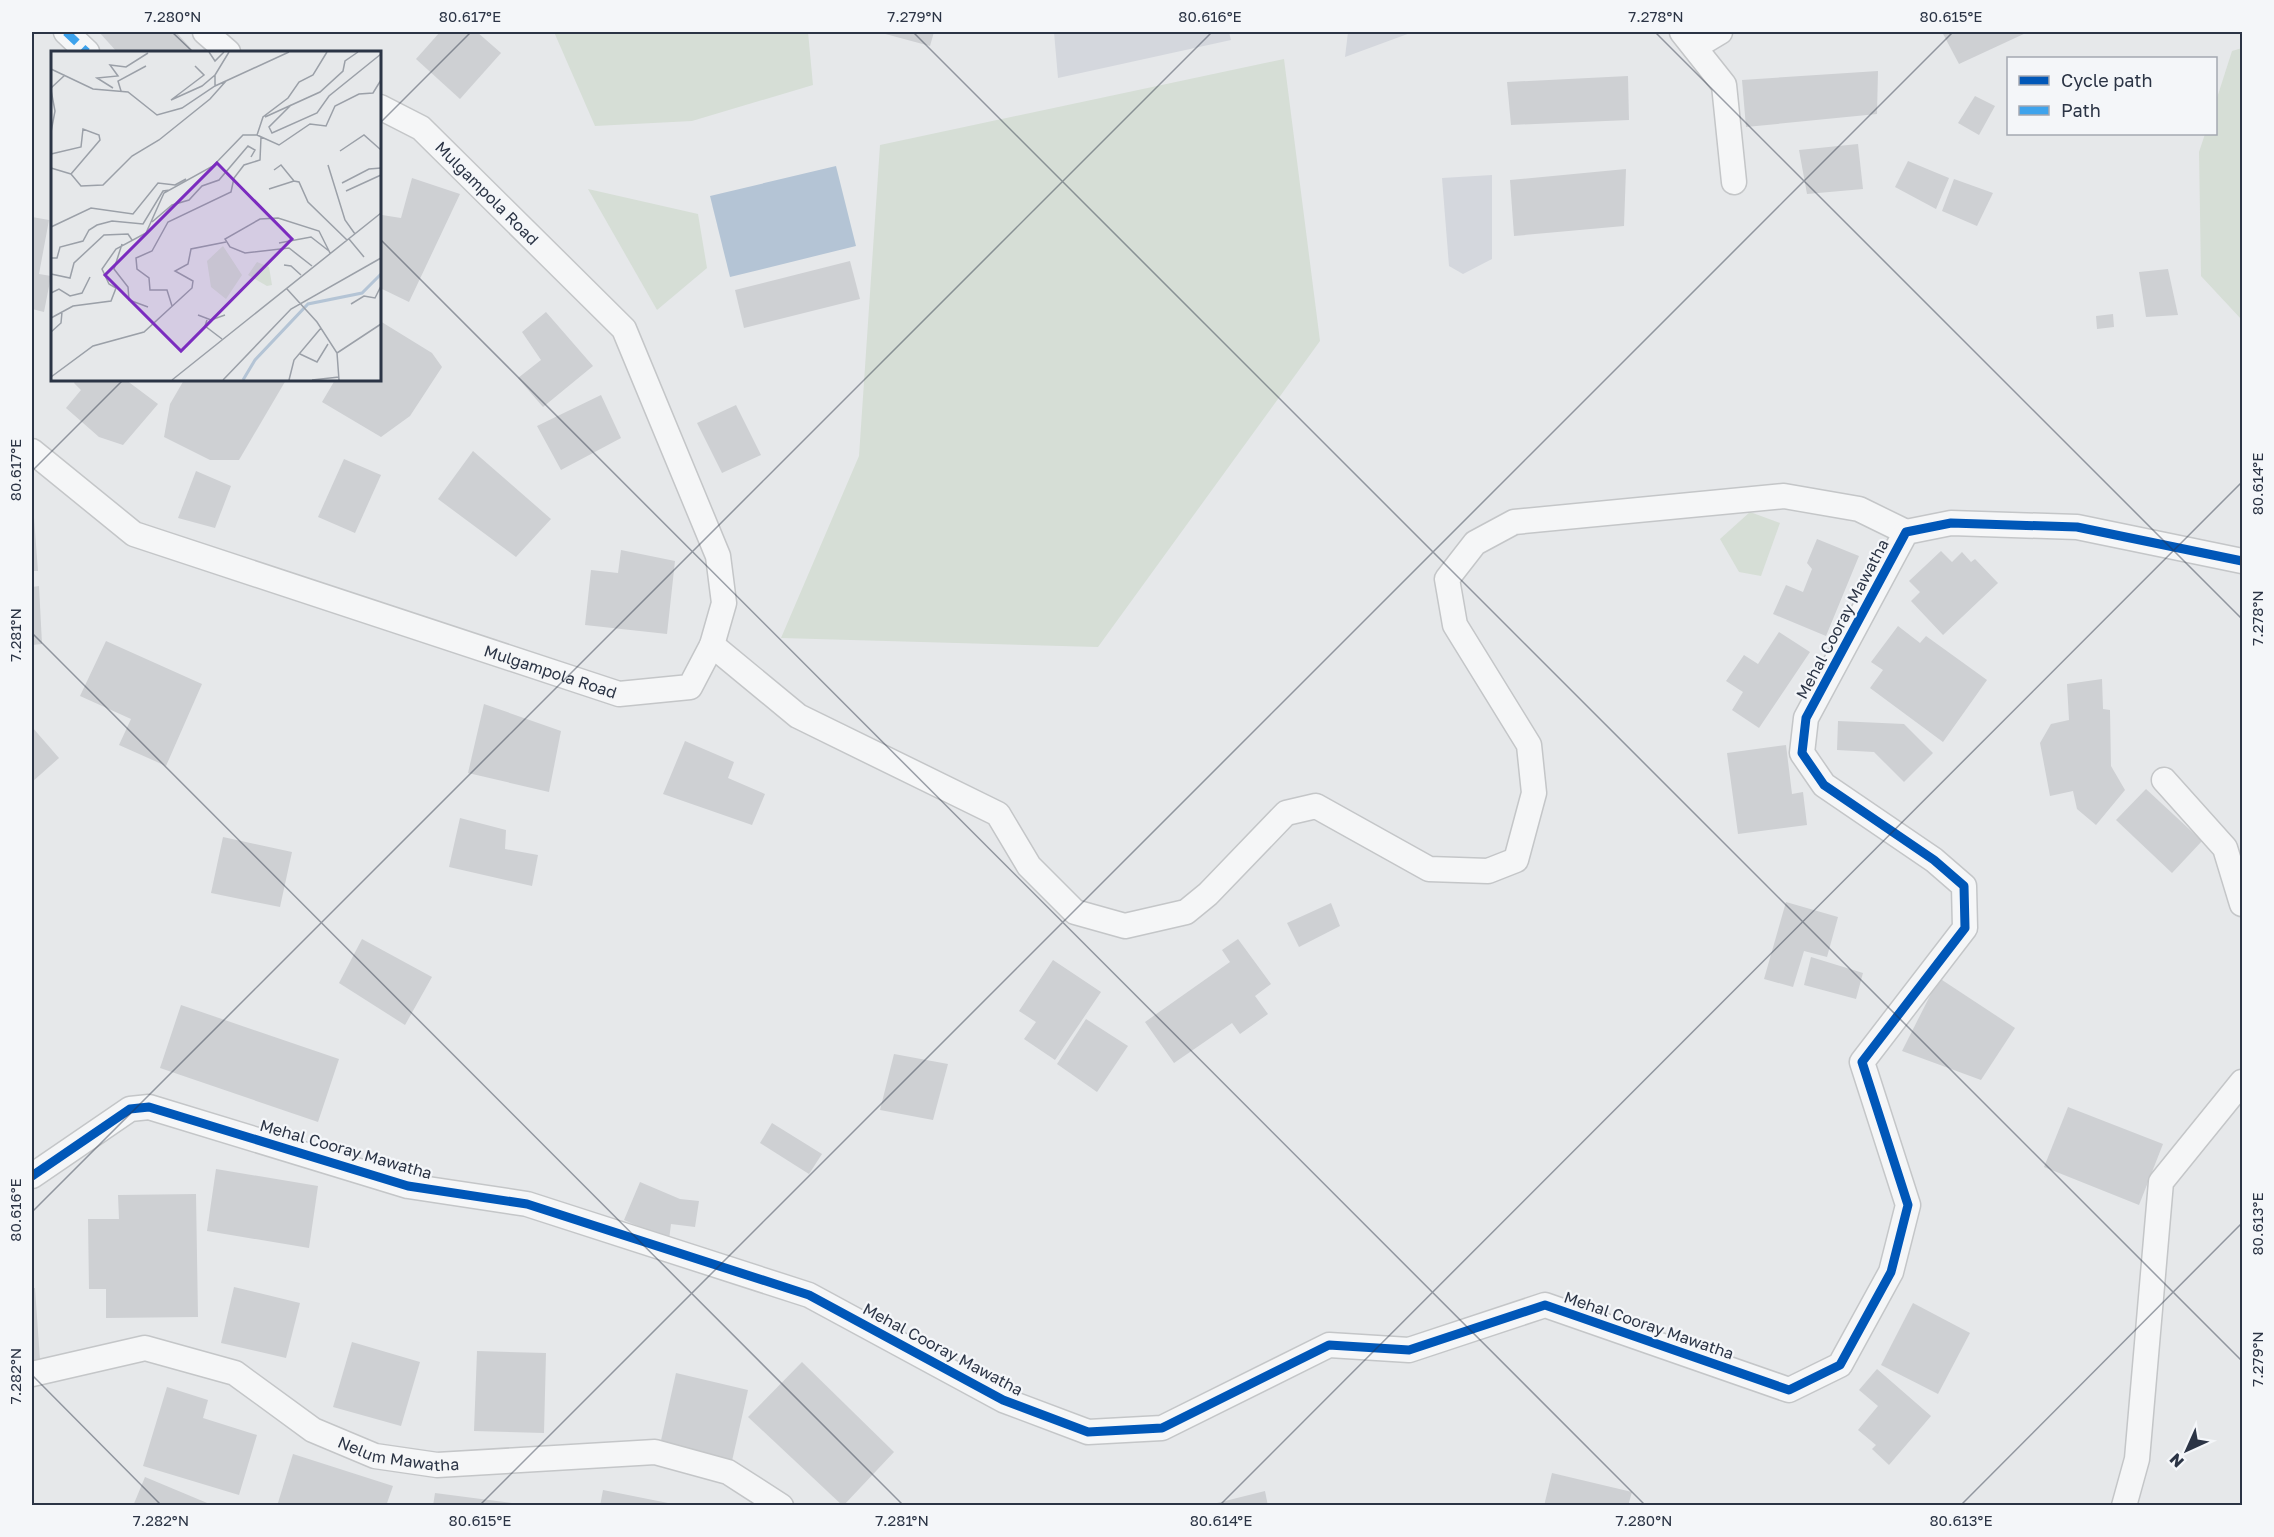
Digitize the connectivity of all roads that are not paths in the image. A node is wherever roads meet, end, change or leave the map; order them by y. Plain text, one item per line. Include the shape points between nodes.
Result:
1 (66, 32) edge
2 (205, 32) edge
3 (1720, 32) edge
4 (1689, 39) edge
5 (86, 51) edge
6 (227, 51) edge
7 (381, 108) edge
8 (1734, 182) dead end
9 (32, 451) edge
10 (1906, 532) junction
11 (2242, 561) edge
12 (712, 645) junction
13 (2164, 780) dead end
14 (2242, 904) edge
15 (2242, 1082) edge
16 (32, 1176) edge
17 (32, 1374) edge
18 (781, 1506) edge
19 (2124, 1506) edge

1 - 5 street
2 - 6 street
3 - 4 street
4 - 8 street via 1724,86
7 - 12 street, Mulgampola Road via 421,128 624,329 718,556 724,603
9 - 12 street, Mulgampola Road via 134,534 619,694 690,687
10 - 11 street, Mehal Cooray Mawatha via 1951,523 2077,526
10 - 12 street via 1859,509 1784,496 1514,522 1476,543 1447,579 1455,625 1529,744 1534,794 1516,860 1488,871 1429,869 1316,806 1286,813 1186,912 1125,926 1075,912 1029,866 998,814 798,716
10 - 16 street, Mehal Cooray Mawatha via 1806,718 1802,753 1824,785 1934,860 1964,886 1965,928 1862,1062 1908,1205 1891,1272 1840,1365 1789,1389 1545,1305 1408,1350 1329,1345 1162,1428 1088,1432 1003,1400 809,1295 527,1204 408,1186 150,1107 130,1109
13 - 14 street via 2225,848
15 - 19 street via 2161,1182 2137,1459
17 - 18 street, Nelum Mawatha via 145,1348 235,1373 313,1430 375,1456 437,1465 655,1452 728,1472

